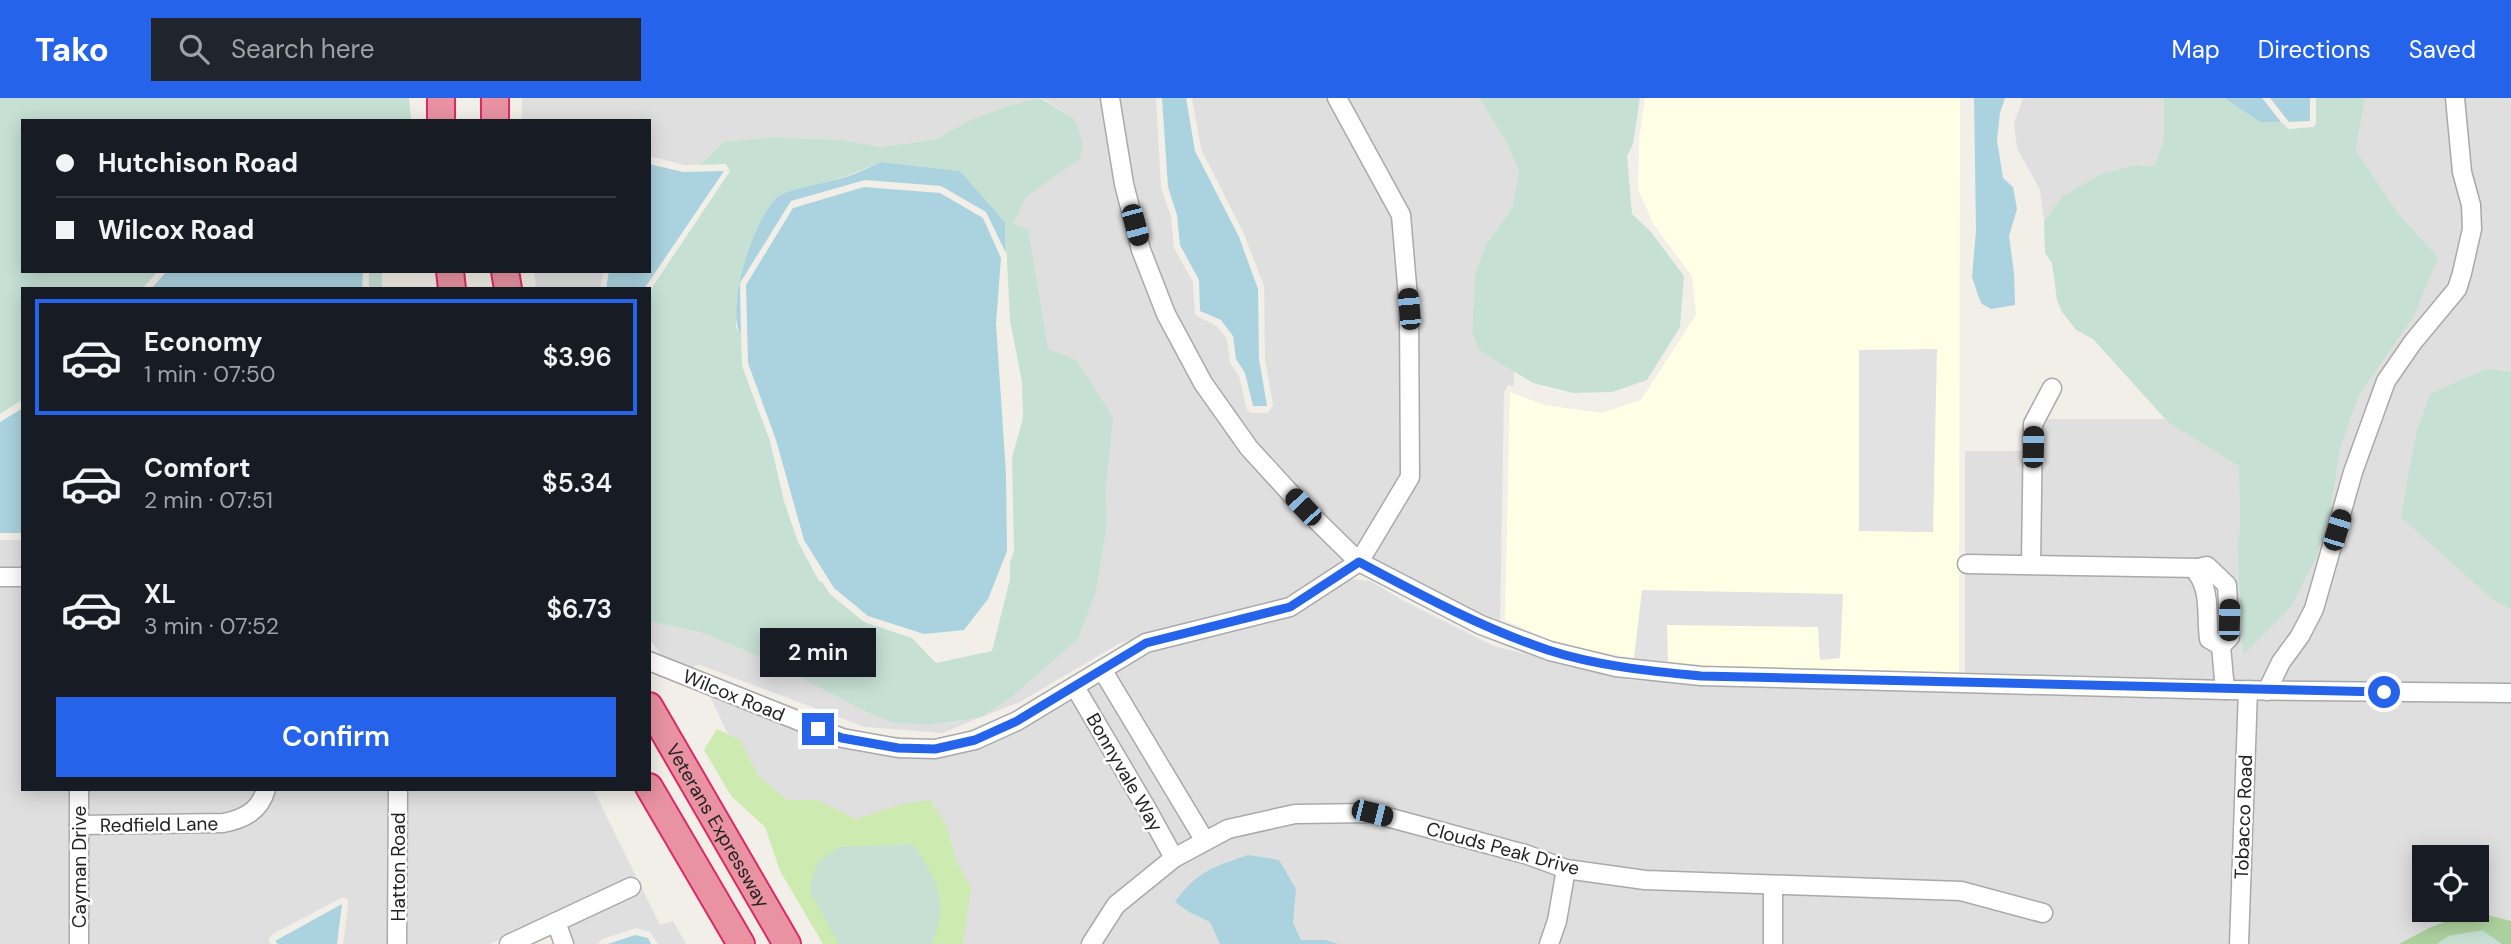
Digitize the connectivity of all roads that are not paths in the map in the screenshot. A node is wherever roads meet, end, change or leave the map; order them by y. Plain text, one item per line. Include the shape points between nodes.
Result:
1 (441, 98) edge
2 (457, 98) edge
3 (495, 98) edge
4 (1110, 98) edge
5 (1337, 98) edge
6 (2455, 98) edge
7 (441, 119) edge
8 (457, 119) edge
9 (495, 119) edge
10 (2052, 388) dead end
11 (1359, 562) junction
12 (1967, 564) dead end
13 (2031, 564) junction
14 (2198, 568) junction
15 (0, 577) edge
16 (21, 577) edge
17 (2229, 620) junction
18 (2206, 622) junction
19 (2221, 646) junction
20 (651, 662) edge
21 (1103, 671) junction
22 (1075, 687) junction
23 (2225, 690) junction
24 (2248, 690) junction
25 (2267, 691) junction
26 (2511, 694) edge
27 (651, 709) edge
28 (1173, 786) junction
29 (651, 790) edge
30 (79, 791) edge
31 (265, 791) edge
32 (398, 791) edge
33 (632, 791) edge
34 (1147, 809) junction
35 (79, 825) junction
36 (1205, 841) junction
37 (1174, 858) junction
38 (1566, 869) junction
39 (1773, 885) junction
40 (631, 887) dead end
41 (2043, 913) dead end
42 (556, 922) junction
43 (520, 942) edge
44 (79, 944) edge
45 (397, 944) edge
46 (564, 944) edge
47 (723, 944) edge
48 (741, 944) edge
49 (787, 944) edge
50 (1091, 944) edge
51 (1549, 944) edge
52 (1773, 944) edge
53 (2239, 944) edge

1 - 7 highway
2 - 8 highway
3 - 9 highway
4 - 11 street via 1141,250 1166,314 1203,383 1249,448
5 - 11 street via 1401,215 1409,309 1410,477
6 - 25 street via 2472,229 2457,289 2386,381 2353,472 2314,609
10 - 13 street via 2033,424
11 - 21 street, Wilcox Road via 1290,607 1146,643
11 - 23 street via 1481,625 1550,651 1616,667 1701,676
12 - 13 street
13 - 14 street
14 - 17 street via 2207,566 2227,585
14 - 18 street via 2206,592
15 - 16 street
17 - 18 street
17 - 19 street via 2230,637
18 - 19 street via 2209,639
19 - 23 street
20 - 22 street, Wilcox Road via 842,738 898,748 935,749 975,740
21 - 22 street, Wilcox Road
21 - 28 street, Bonnyvale Way
22 - 34 street, Bonnyvale Way
23 - 24 street
24 - 25 street
24 - 53 street, Tobacco Road
25 - 26 street
27 - 49 highway, Veterans Expressway
28 - 34 street via 1170,803 1161,810
28 - 36 street, Bonnyvale Way
29 - 48 highway
30 - 35 street, Cayman Drive
31 - 35 street, Redfield Lane via 262,803 242,819 223,824
32 - 45 street, Hatton Road
33 - 47 highway
34 - 37 street, Bonnyvale Way
35 - 44 street, Cayman Drive
36 - 37 street, Clouds Peak Drive
36 - 38 street, Clouds Peak Drive via 1228,829 1295,814 1372,813
37 - 50 street, Clouds Peak Drive via 1116,905
38 - 39 street, Clouds Peak Drive via 1645,880
38 - 51 street via 1558,921
39 - 41 street, Clouds Peak Drive via 1961,891
39 - 52 street
40 - 42 street
42 - 43 street
42 - 46 street

